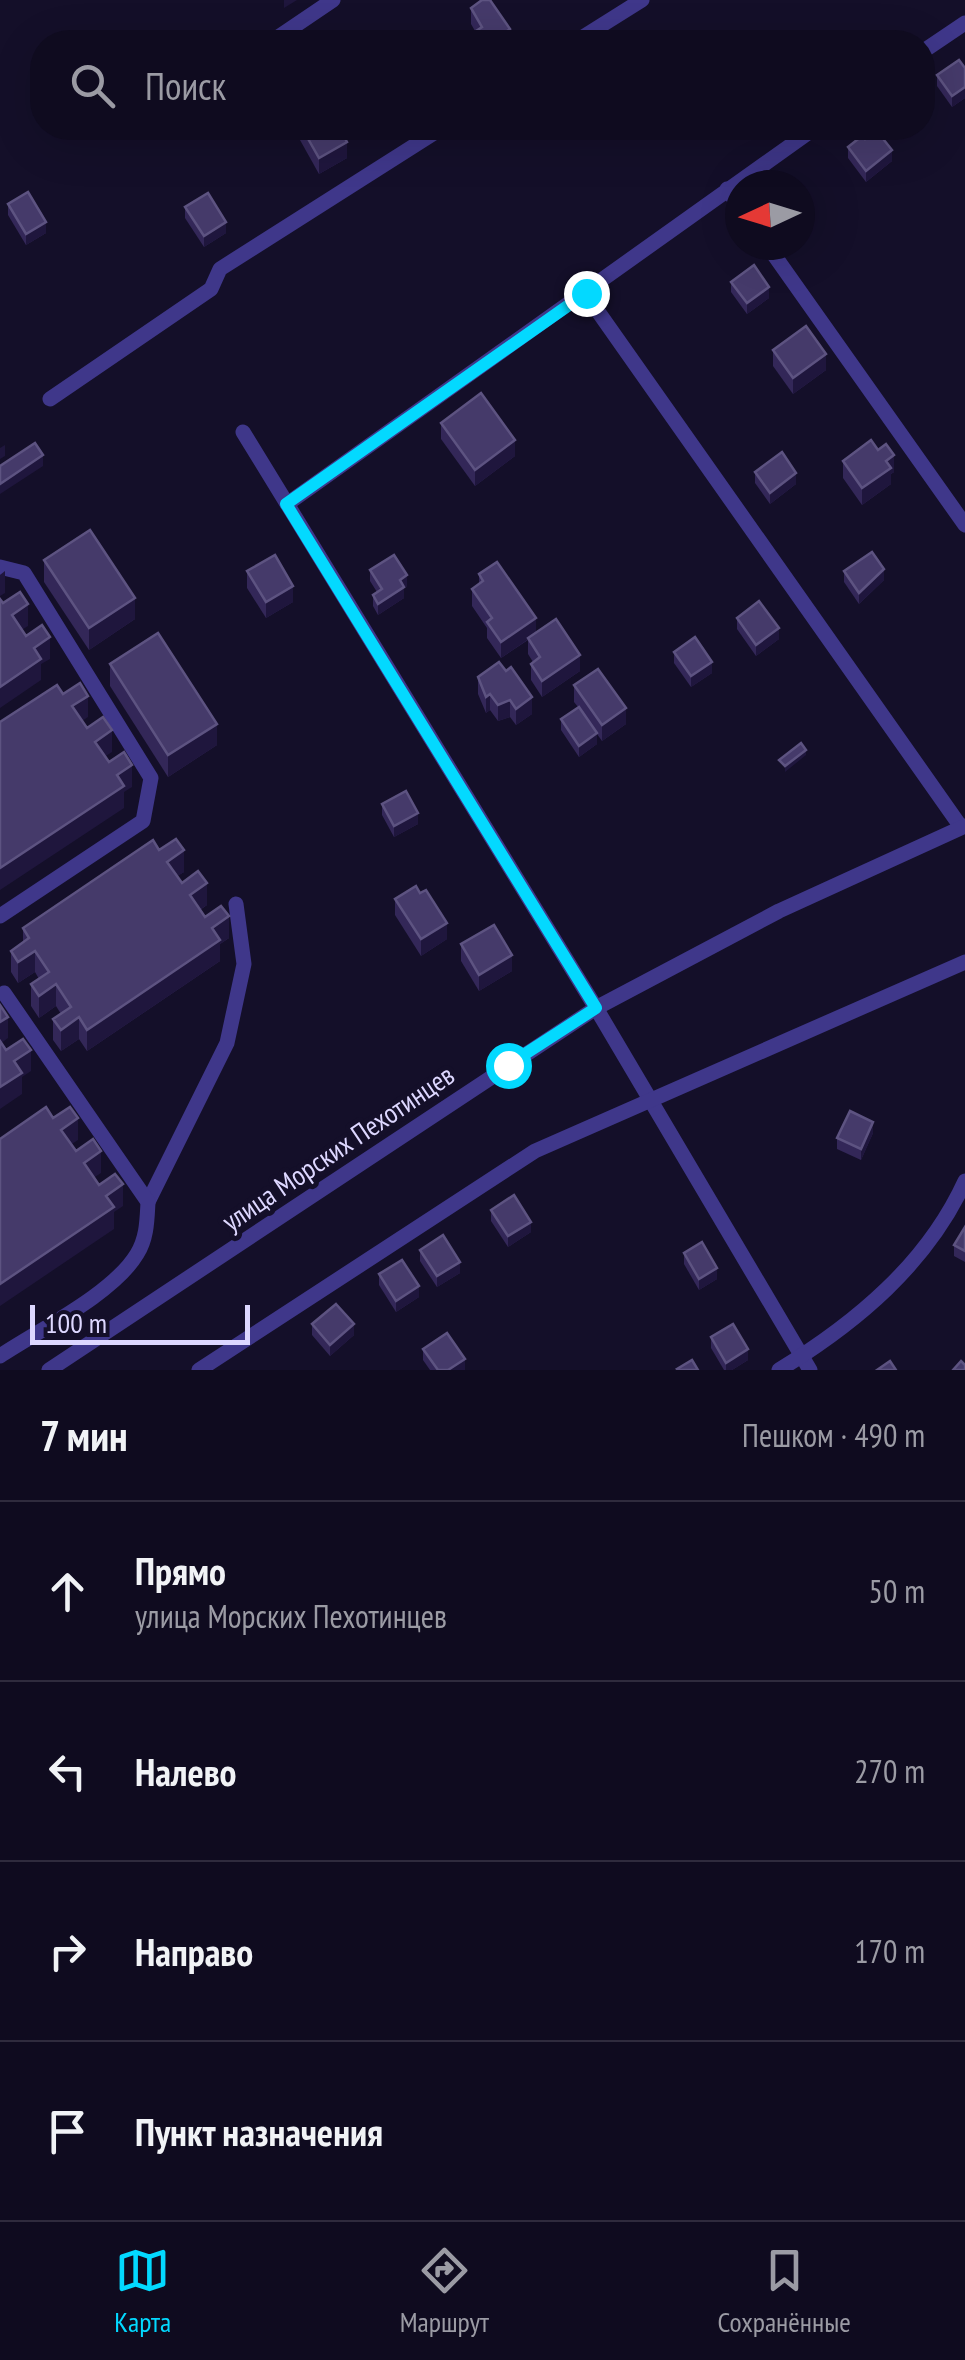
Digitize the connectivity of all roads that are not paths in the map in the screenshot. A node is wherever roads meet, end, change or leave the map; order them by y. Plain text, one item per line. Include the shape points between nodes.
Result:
1 (333, 0) edge
2 (642, 0) edge
3 (965, 23) edge
4 (289, 30) edge
5 (594, 30) edge
6 (935, 43) edge
7 (423, 140) edge
8 (798, 140) edge
9 (754, 170) edge
10 (725, 190) edge
11 (778, 260) edge
12 (586, 293) junction
13 (50, 398) dead end
14 (243, 432) dead end
15 (286, 504) junction
16 (965, 525) edge
17 (0, 566) edge
18 (963, 827) edge
19 (236, 904) dead end
20 (0, 916) edge
21 (965, 962) edge
22 (4, 993) dead end
23 (596, 1008) junction
24 (650, 1102) junction
25 (965, 1181) edge
26 (148, 1202) junction
27 (0, 1356) edge
28 (806, 1363) edge
29 (69, 1364) edge
30 (49, 1370) edge
31 (199, 1370) edge
32 (779, 1370) edge

1 - 4 street
2 - 5 street
3 - 6 street
7 - 13 street via 220,269 211,289
8 - 9 street
10 - 12 street
11 - 16 street
12 - 15 street
12 - 18 street
14 - 15 street
15 - 23 street
17 - 20 street via 24,573 151,778 142,821
18 - 23 street, улица Морских Пехотинцев via 762,920
19 - 26 street via 244,964 226,1044
21 - 24 street
22 - 26 street
23 - 24 street
23 - 29 street, улица Морских Пехотинцев
24 - 28 street
24 - 31 street via 535,1151
25 - 28 street via 934,1236 897,1279
26 - 27 street via 138,1254 118,1278
28 - 32 street
29 - 30 street, улица Морских Пехотинцев

